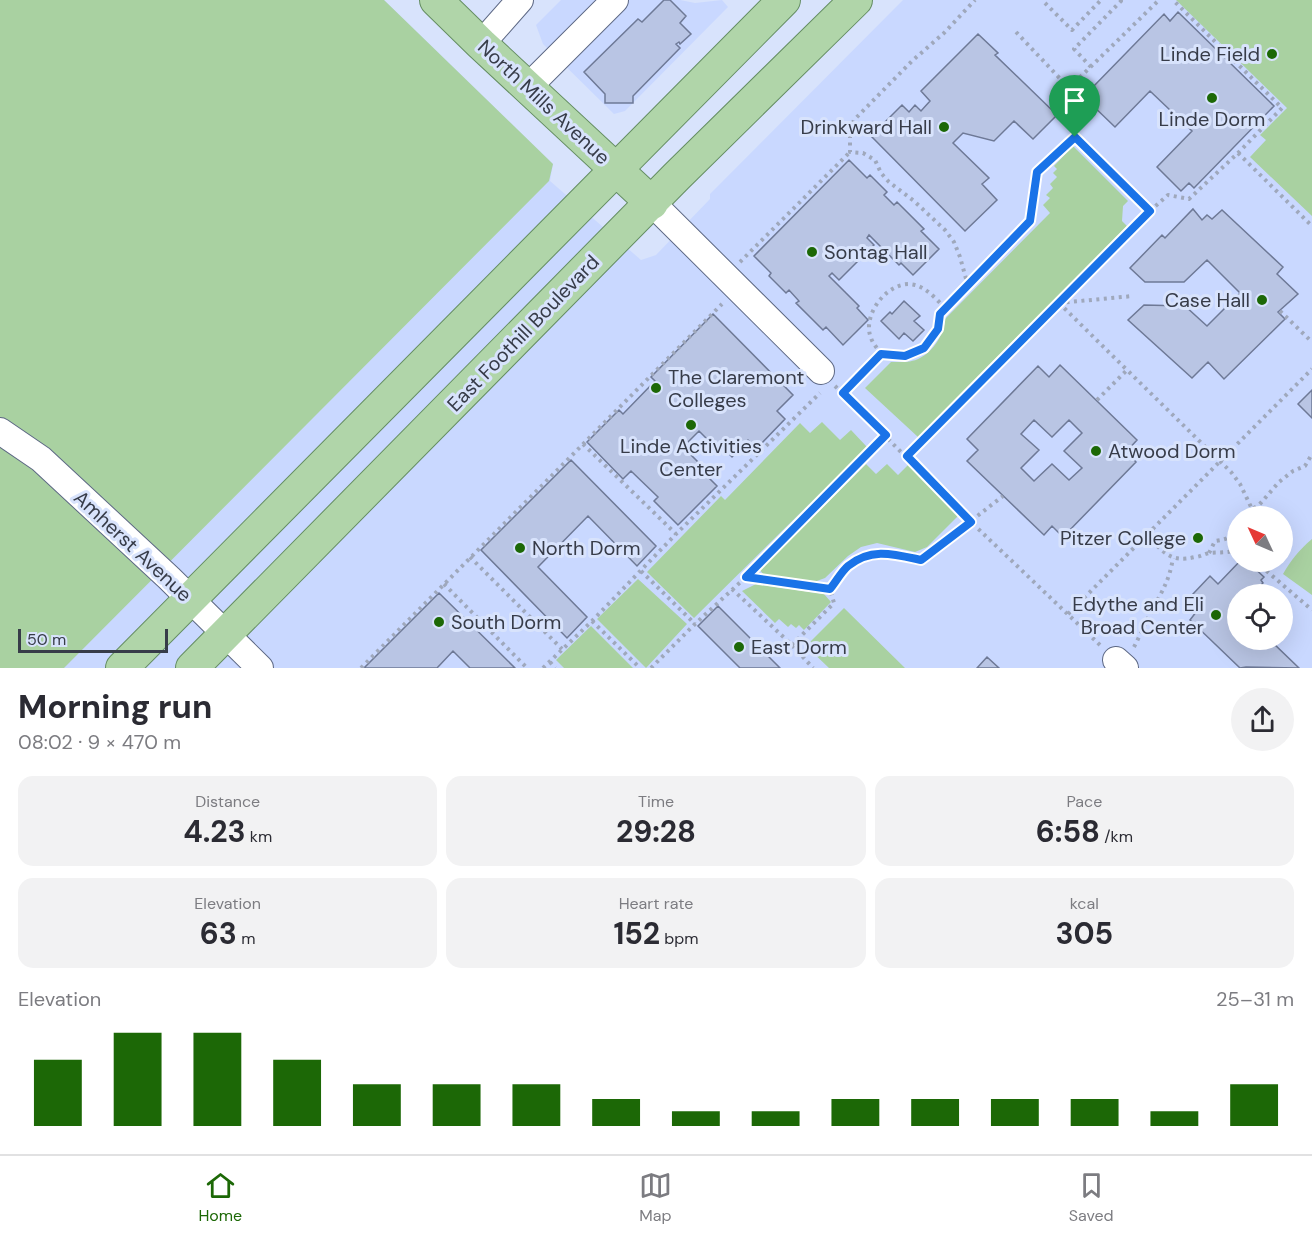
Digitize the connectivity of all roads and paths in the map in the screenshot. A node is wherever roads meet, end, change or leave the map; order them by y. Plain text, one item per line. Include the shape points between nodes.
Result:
1 (436, 0) edge
2 (520, 0) edge
3 (615, 0) edge
4 (784, 0) edge
5 (856, 0) edge
6 (975, 0) edge
7 (1101, 0) edge
8 (1119, 0) edge
9 (1159, 0) edge
10 (1173, 0) edge
11 (1044, 3) dead end
12 (1016, 32) dead end
13 (481, 44) junction
14 (1091, 67) junction
15 (528, 87) junction
16 (1069, 88) junction
17 (1075, 137) junction
18 (850, 152) junction
19 (1238, 153) junction
20 (617, 170) junction
21 (652, 203) junction
22 (1150, 211) junction
23 (1312, 226) edge
24 (739, 263) dead end
25 (968, 286) junction
26 (1133, 296) dead end
27 (1059, 303) junction
28 (722, 304) dead end
29 (945, 308) junction
30 (1280, 311) dead end
31 (1312, 342) edge
32 (881, 354) junction
33 (1312, 369) edge
34 (1127, 370) junction
35 (826, 377) junction
36 (843, 393) junction
37 (1097, 400) dead end
38 (0, 431) edge
39 (886, 435) junction
40 (583, 444) junction
41 (1312, 454) edge
42 (907, 456) junction
43 (1220, 461) junction
44 (1004, 496) dead end
45 (1251, 506) edge
46 (1256, 506) edge
47 (971, 522) junction
48 (676, 534) junction
49 (1147, 535) junction
50 (1227, 538) edge
51 (1227, 552) edge
52 (1209, 553) junction
53 (470, 557) junction
54 (1173, 558) junction
55 (640, 571) junction
56 (1268, 572) edge
57 (746, 577) junction
58 (444, 584) junction
59 (732, 589) junction
60 (830, 589) junction
61 (190, 599) junction
62 (1312, 610) edge
63 (1068, 614) junction
64 (592, 621) junction
65 (695, 624) junction
66 (226, 634) junction
67 (792, 645) junction
68 (562, 649) junction
69 (550, 662) junction
70 (1121, 664) edge
71 (122, 668) edge
72 (192, 668) edge
73 (260, 668) edge
74 (361, 668) edge
75 (527, 668) edge
76 (543, 668) edge
77 (555, 668) edge
78 (640, 668) edge
79 (651, 668) edge
80 (813, 668) edge

1 - 13 main road, North Mills Avenue
2 - 13 street
3 - 15 street
4 - 20 main road
5 - 21 main road, East Foothill Boulevard
6 - 18 path via 854,120
7 - 11 path via 1072,30
8 - 14 path via 1074,49
9 - 14 path
10 - 19 path via 1282,108
12 - 16 path
13 - 15 main road, North Mills Avenue
14 - 16 path
15 - 20 main road, North Mills Avenue
16 - 17 path
17 - 22 path
17 - 25 path via 1037,172 1030,221
18 - 24 path
18 - 25 path via 863,153 875,160 889,182 945,230 954,242
19 - 22 path via 1189,199 1168,195
19 - 23 path
20 - 21 main road, North Mills Avenue
20 - 61 main road
21 - 35 street
21 - 66 main road, East Foothill Boulevard
22 - 27 path
25 - 29 path
26 - 27 path
27 - 34 path
27 - 42 path
28 - 40 path
29 - 32 path via 938,329 924,348 905,356
29 - 32 path via 915,284 892,289 874,307 870,322 870,337
30 - 31 path
32 - 36 path
33 - 43 path
34 - 37 path
34 - 43 path
35 - 36 path
35 - 48 path
36 - 39 path
38 - 61 street, Amherst Avenue via 41,459
39 - 42 path
39 - 57 path
40 - 48 path
40 - 53 path
41 - 46 path via 1305,466 1279,482
42 - 47 path
43 - 45 path via 1240,484
43 - 49 path
44 - 47 path
47 - 60 path via 921,560 890,553 867,554 847,567
47 - 63 path
48 - 55 path
49 - 54 path
49 - 63 path
50 - 52 path via 1215,541
51 - 52 path
52 - 54 path
53 - 58 path
53 - 68 path
54 - 70 path via 1167,584
55 - 64 path
55 - 65 path
56 - 62 path
57 - 59 path
57 - 60 path
58 - 74 path
58 - 75 path
59 - 65 path
59 - 67 path
60 - 67 path via 834,603
61 - 66 street, Amherst Avenue
61 - 71 main road
63 - 70 path
64 - 68 path
64 - 78 path
65 - 79 path
66 - 72 main road, East Foothill Boulevard
66 - 73 street, Amherst Avenue
67 - 80 path
68 - 69 path
69 - 76 path
69 - 77 path

